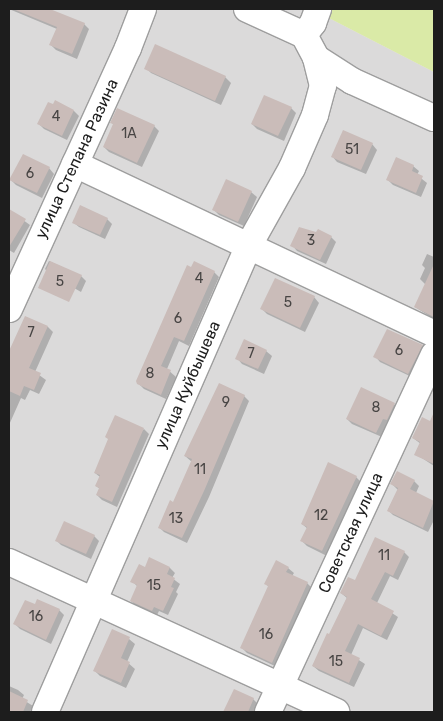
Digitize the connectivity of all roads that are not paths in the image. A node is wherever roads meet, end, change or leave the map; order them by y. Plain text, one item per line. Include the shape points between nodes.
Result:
1 (143, 9) edge
2 (247, 9) edge
3 (318, 9) edge
4 (304, 35) junction
5 (316, 58) junction
6 (434, 118) edge
7 (75, 164) junction
8 (249, 246) junction
9 (9, 309) edge
10 (434, 334) edge
11 (434, 355) edge
12 (9, 562) edge
13 (94, 601) junction
14 (280, 685) junction
15 (45, 712) edge
16 (268, 712) edge
17 (336, 712) edge

1 - 7 street, улица Степана Разина
2 - 4 street
3 - 4 street
4 - 5 street, улица Куйбышева
5 - 6 street via 352,81
5 - 8 street, улица Куйбышева via 323,86 315,115 292,168
7 - 8 street
7 - 9 street, улица Степана Разина
8 - 10 street
8 - 13 street, улица Куйбышева
11 - 14 street, Советская улица
12 - 13 street
13 - 14 street
13 - 15 street, улица Куйбышева
14 - 16 street, Советская улица
14 - 17 street

